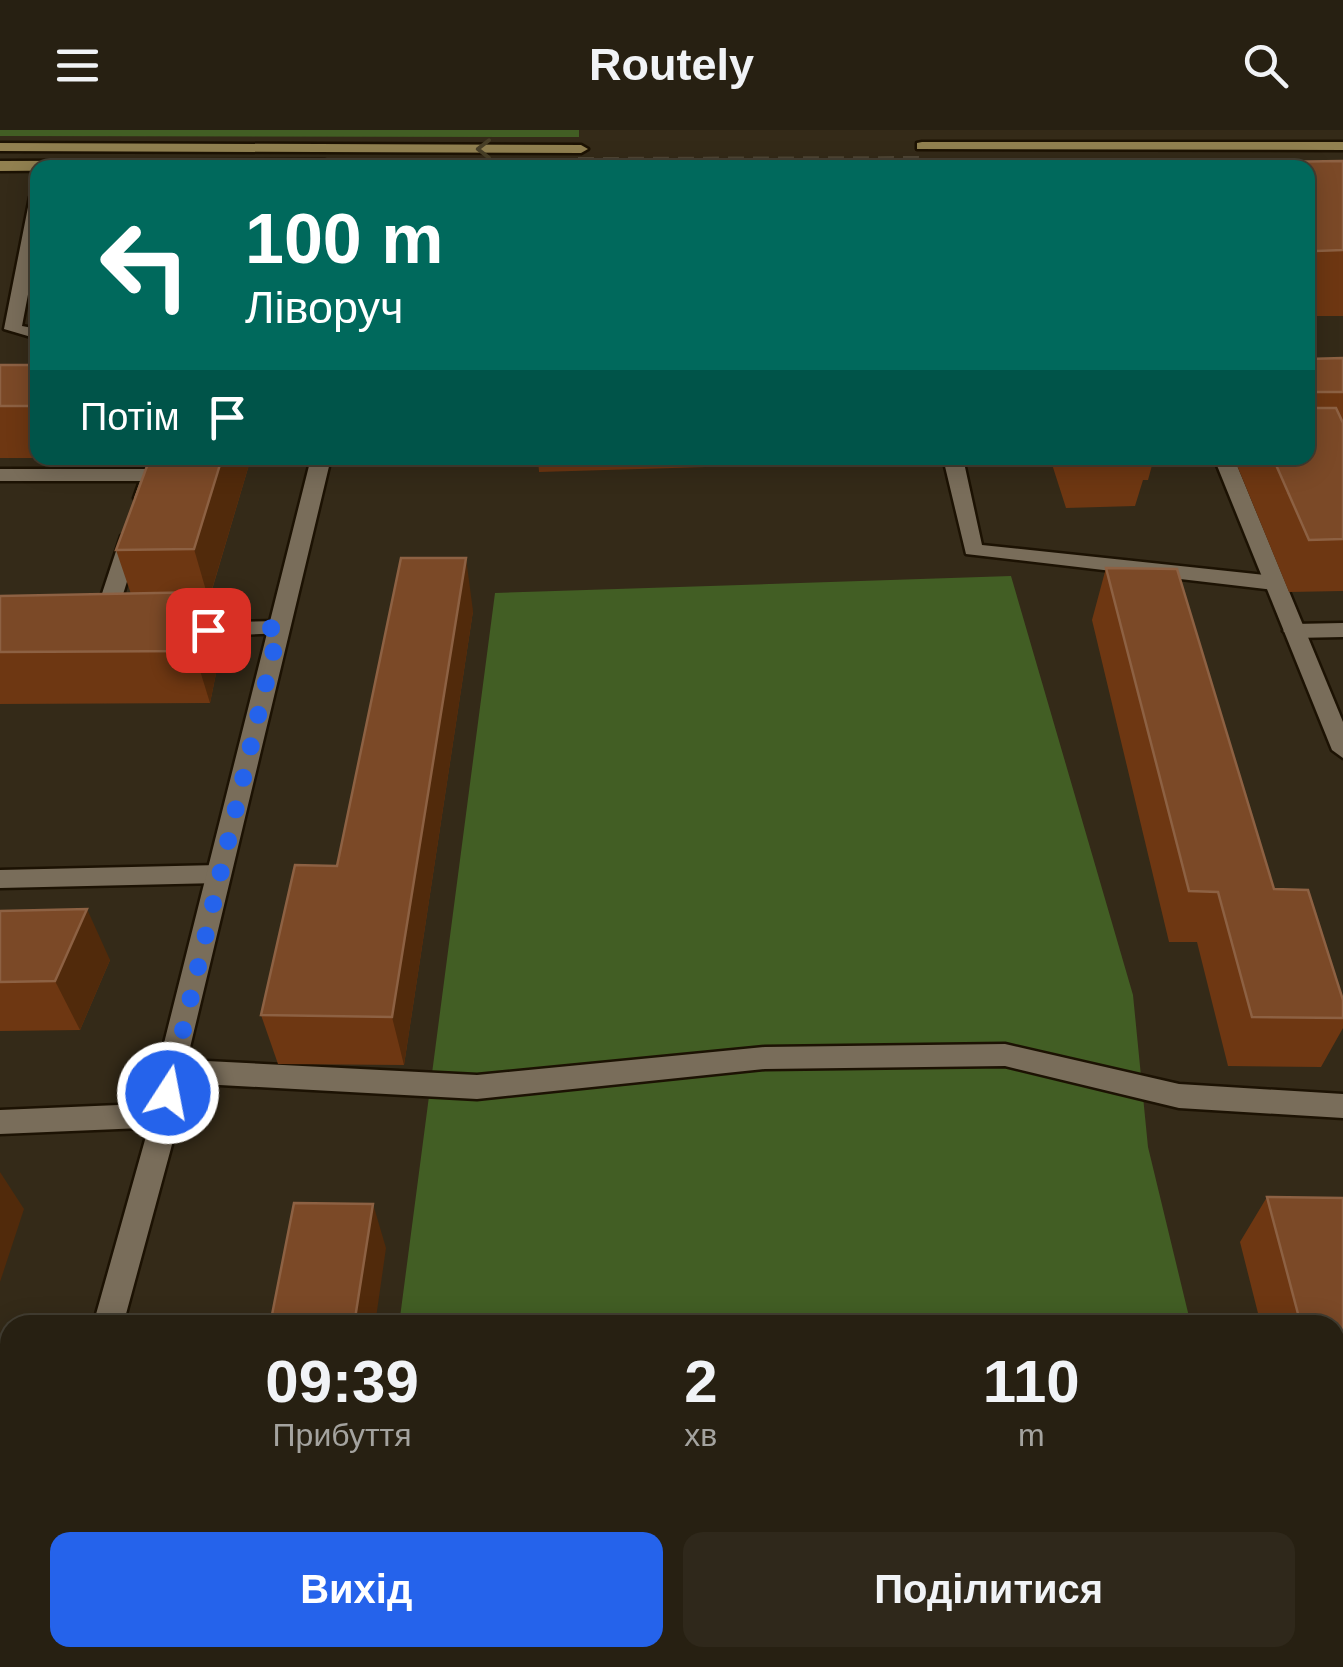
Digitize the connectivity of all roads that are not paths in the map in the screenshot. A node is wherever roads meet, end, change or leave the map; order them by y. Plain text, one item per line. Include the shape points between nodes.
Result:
1 (922, 146) dead end
2 (1343, 146) edge
3 (66, 147) junction
4 (1, 156) edge
5 (38, 160) edge
6 (422, 160) edge
7 (30, 162) edge
8 (1315, 163) edge
9 (1343, 163) edge
10 (30, 242) edge
11 (30, 332) edge
12 (319, 465) edge
13 (955, 465) edge
14 (1227, 465) edge
15 (0, 475) edge
16 (1274, 583) junction
17 (279, 628) junction
18 (160, 630) edge
19 (1343, 630) edge
20 (101, 631) edge
21 (1294, 631) junction
22 (1343, 750) edge
23 (219, 874) junction
24 (0, 879) edge
25 (171, 1071) junction
26 (1343, 1106) edge
27 (166, 1115) junction
28 (0, 1122) edge
29 (111, 1315) edge

1 - 2 main road
3 - 4 main road
3 - 5 main road
6 -> 3 main road via 580,157
4 - 7 main road
8 - 9 main road
10 - 11 street via 14,329
12 - 17 street
13 - 16 street via 973,550
14 - 16 street
15 - 20 street via 151,475
16 - 21 street
17 - 18 street
17 - 23 street
19 - 21 street
21 - 22 street
23 - 24 street
23 - 25 street
25 - 26 street via 477,1087 764,1058 1004,1055 1179,1096
25 - 27 street
27 - 28 street
27 - 29 street

